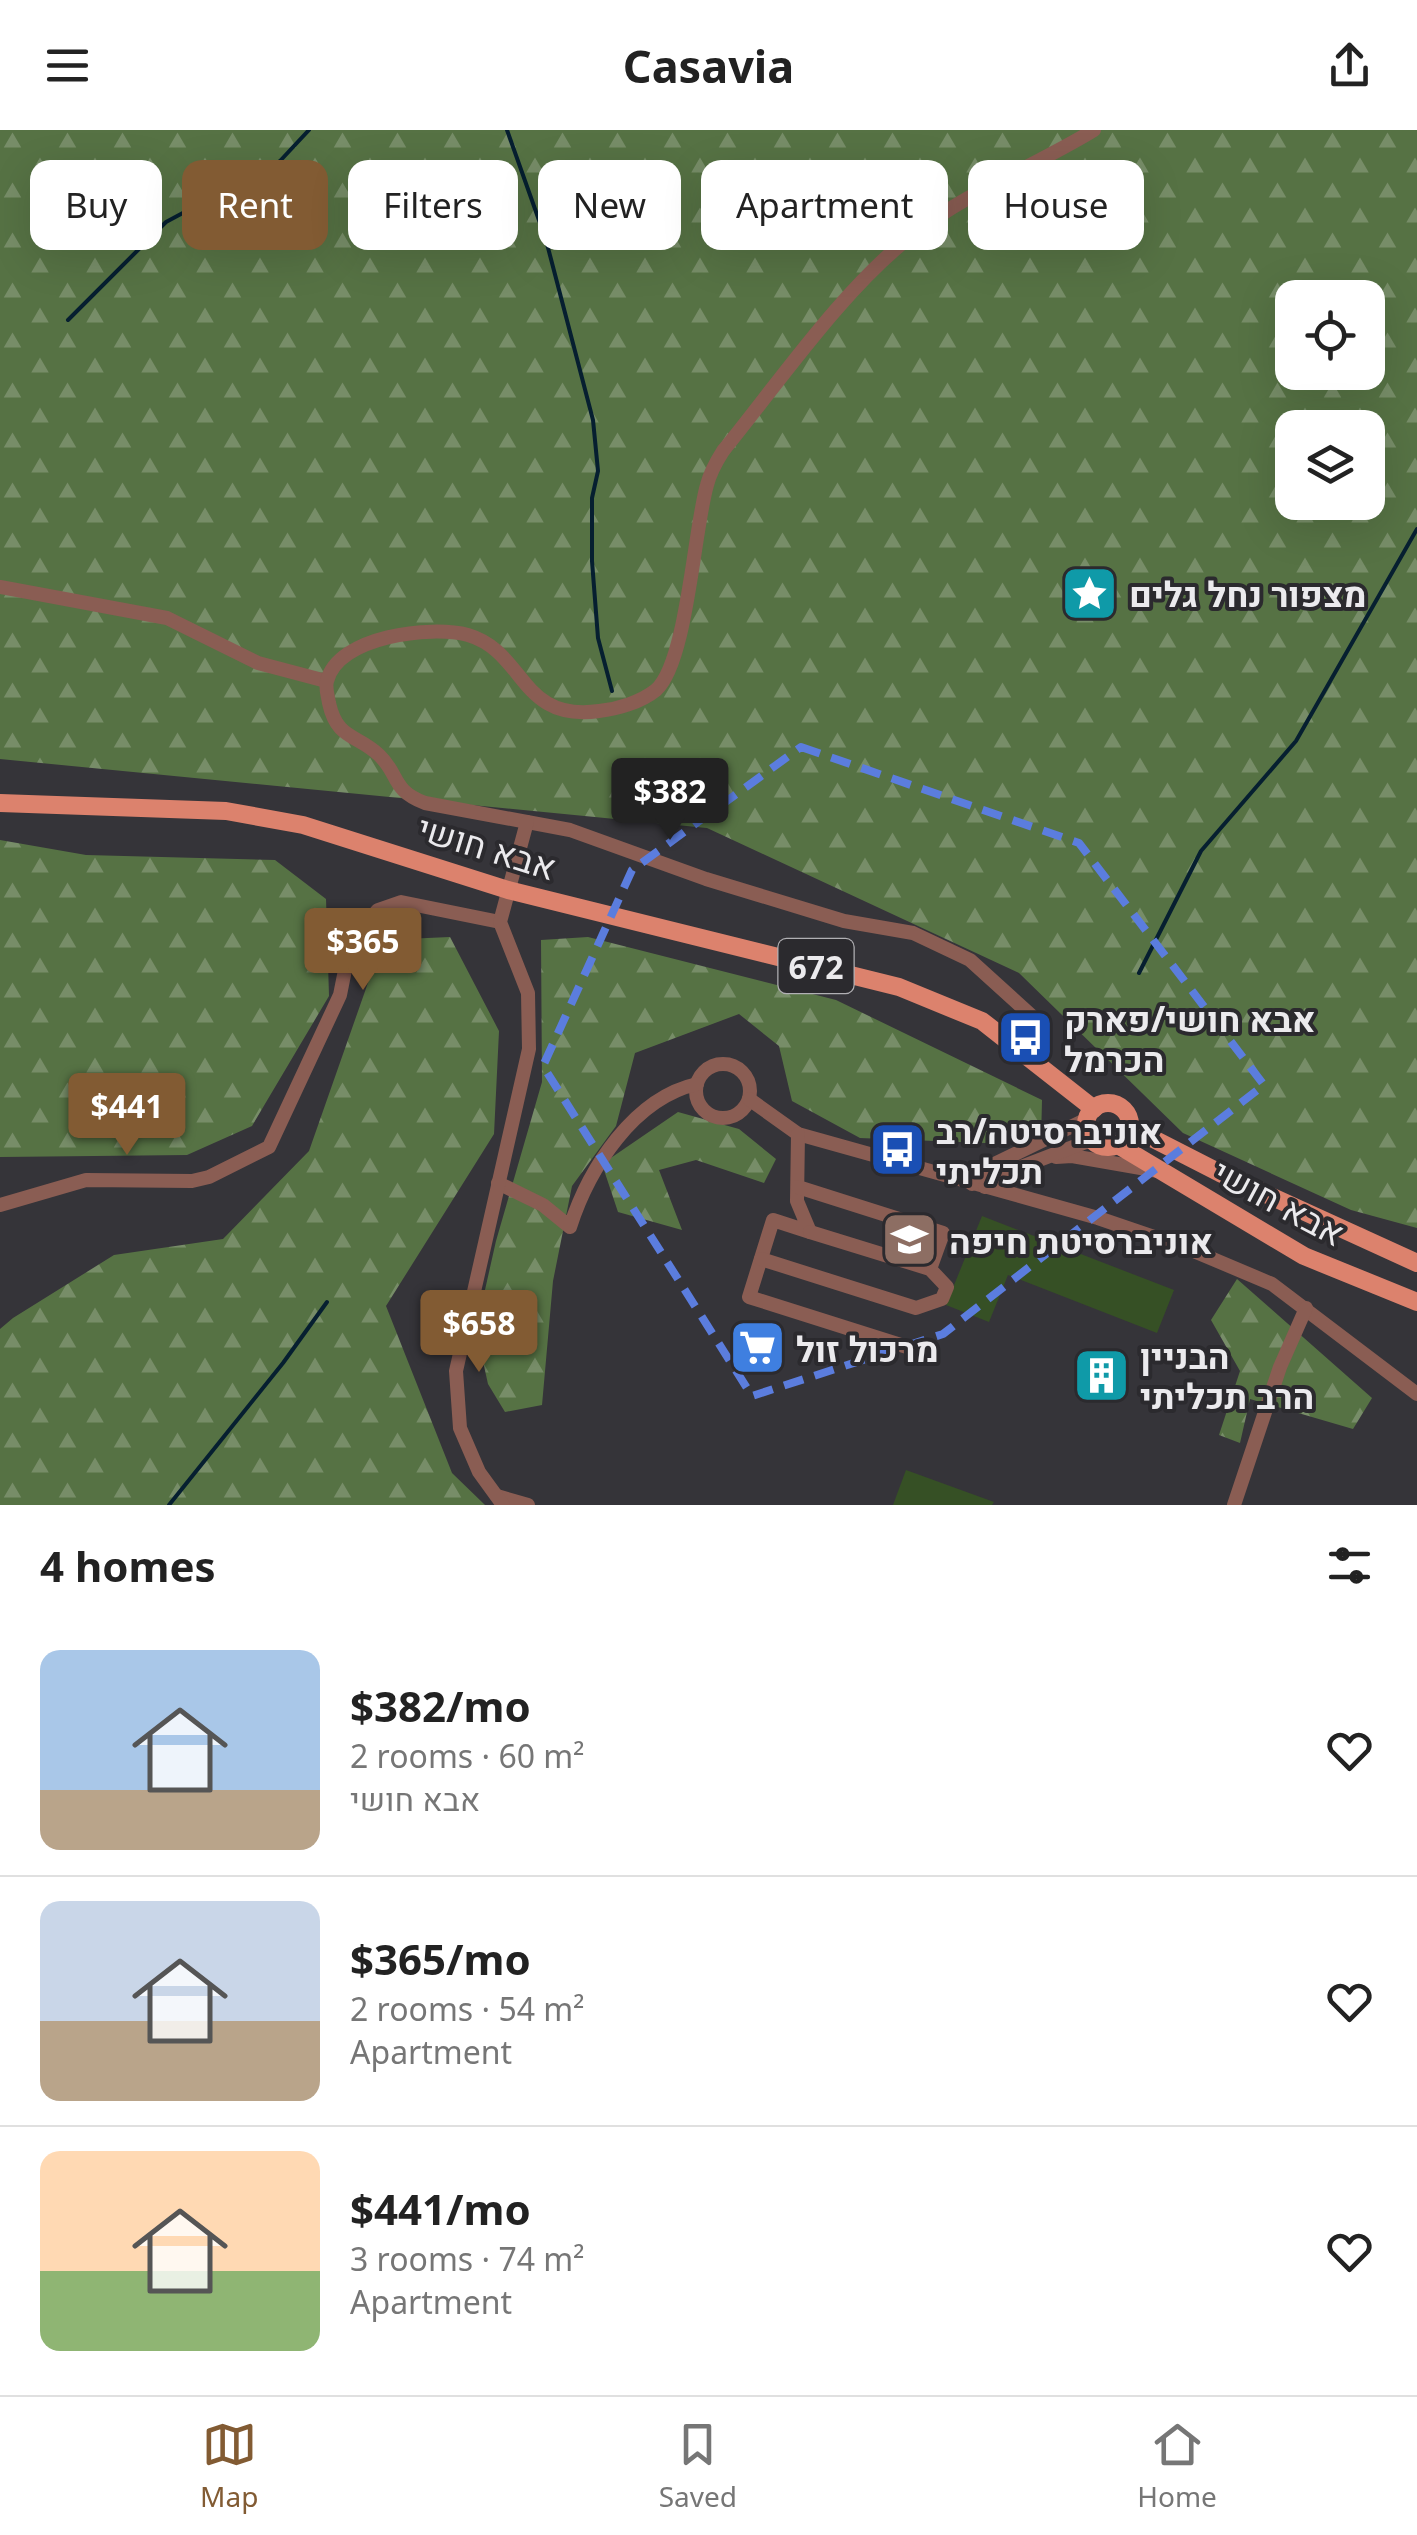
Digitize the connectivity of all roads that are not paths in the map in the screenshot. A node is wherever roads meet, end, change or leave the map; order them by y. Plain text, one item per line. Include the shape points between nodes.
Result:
1 (1094, 130) edge
2 (0, 587) edge
3 (326, 681) junction
4 (0, 802) edge
5 (528, 822) junction
6 (508, 890) junction
7 (500, 922) junction
8 (1025, 1052) junction
9 (698, 1084) junction
10 (749, 1099) junction
11 (1090, 1114) junction
12 (1130, 1127) junction
13 (798, 1134) junction
14 (1092, 1140) junction
15 (1118, 1145) junction
16 (1046, 1157) junction
17 (988, 1167) junction
18 (1160, 1171) junction
19 (930, 1172) junction
20 (498, 1183) junction
21 (978, 1186) junction
22 (798, 1188) junction
23 (0, 1205) edge
24 (810, 1232) junction
25 (761, 1260) junction
26 (1417, 1263) edge
27 (930, 1270) junction
28 (1417, 1302) edge
29 (1306, 1308) junction
30 (907, 1348) dead end
31 (1417, 1394) edge
32 (500, 1500) edge
33 (528, 1505) edge
34 (1234, 1505) edge

1 - 3 street via 968,198 881,260 723,451 707,484 669,670 653,692 615,709 580,714 554,708 484,643 448,633 364,644 345,655
2 - 3 street via 167,618 258,663
3 - 5 street via 338,726 379,755 412,798
4 - 6 main road, אבא חושי / 672 via 226,810 303,824
5 - 6 street
5 - 8 street via 844,921 912,934 970,960 1035,1019
6 - 7 street
6 - 8 main road, אבא חושי / 672 via 899,987 982,1021
7 - 20 street via 528,993 530,1030
7 - 23 street via 401,902 378,910 347,960 340,995 270,1147 192,1181 86,1180
8 - 11 main road, אבא חושי / 672
9 - 10 street via 698,1100 715,1117 732,1116
9 - 10 street via 708,1069 735,1067 748,1080
9 - 20 street via 658,1099 626,1130 588,1181 570,1227
10 - 13 street
11 - 12 main road, אבא חושי / 672 via 1106,1104 1118,1106
11 - 14 main road
11 - 17 street
12 - 15 main road
12 - 26 main road, אבא חושי / 672
13 - 19 street
13 - 22 street
14 - 15 main road, אבא חושי
14 - 16 street
15 - 18 main road, אבא חושי
16 - 18 street
16 - 21 street
17 - 19 street
17 - 21 street
18 - 28 main road, אבא חושי via 1304,1256
19 - 21 street
20 - 32 street via 456,1371 460,1428
21 - 29 street via 1188,1249 1272,1284
22 - 24 street
22 - 27 street via 943,1233
24 - 25 street via 773,1220
24 - 27 street
25 - 27 street via 916,1308 942,1299 947,1287
25 - 30 street via 749,1297
29 - 31 street
29 - 34 street
32 - 33 street

